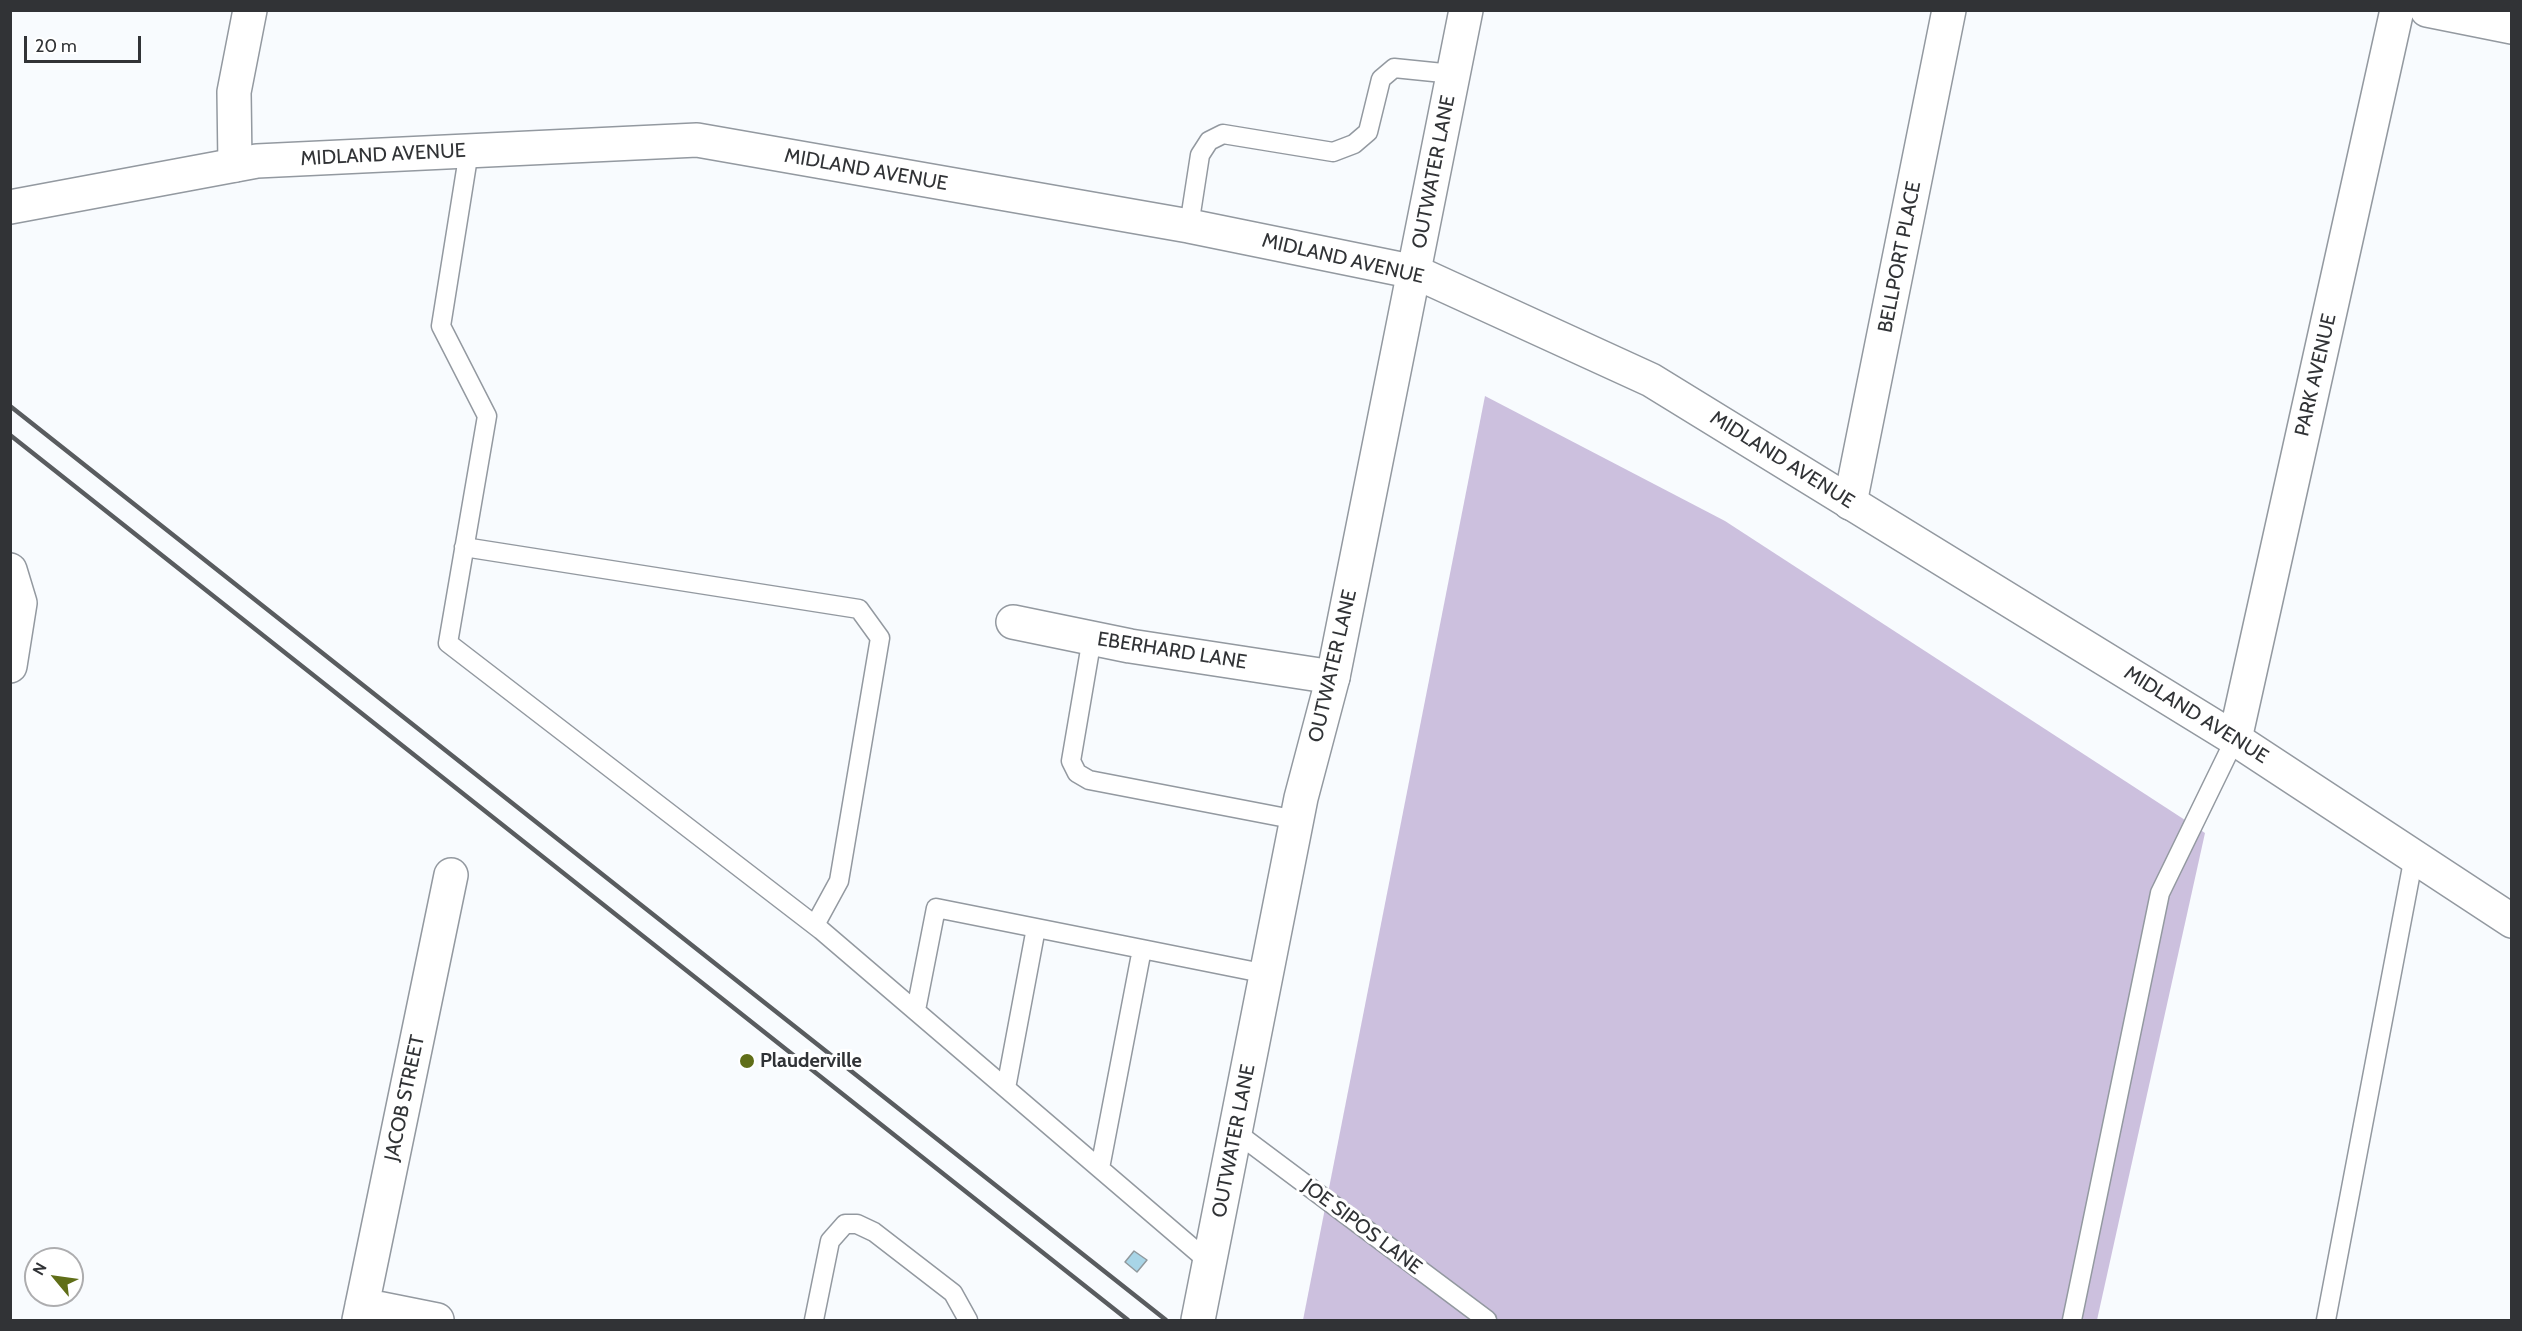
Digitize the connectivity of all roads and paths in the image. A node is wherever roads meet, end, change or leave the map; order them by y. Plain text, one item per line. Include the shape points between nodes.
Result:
1 (250, 10) edge
2 (1466, 10) edge
3 (1949, 10) edge
4 (2397, 10) edge
5 (2427, 10) edge
6 (2511, 27) edge
7 (1453, 74) junction
8 (469, 151) junction
9 (235, 165) junction
10 (10, 207) edge
11 (1189, 226) junction
12 (1414, 272) junction
13 (1850, 503) junction
14 (464, 548) junction
15 (10, 570) edge
16 (1013, 622) dead end
17 (1092, 638) junction
18 (10, 666) edge
19 (1333, 677) junction
20 (2235, 739) junction
21 (1297, 820) junction
22 (2414, 856) junction
23 (452, 875) dead end
24 (2511, 921) edge
25 (815, 925) junction
26 (1036, 928) junction
27 (1142, 949) junction
28 (1267, 974) junction
29 (916, 1010) junction
30 (1006, 1088) junction
31 (1237, 1133) junction
32 (1100, 1168) junction
33 (1209, 1262) junction
34 (361, 1313) edge
35 (437, 1320) edge
36 (814, 1320) edge
37 (968, 1320) edge
38 (1198, 1320) edge
39 (1487, 1320) edge
40 (2072, 1320) edge
41 (2326, 1320) edge

1 - 9 street via 234,92
2 - 7 street, OUTWATER LANE
3 - 13 street, BELLPORT PLACE
4 - 20 street, PARK AVENUE
5 - 6 street
7 - 11 lane via 1394,68 1381,80 1368,132 1354,144 1333,152 1223,134 1209,141 1200,155
7 - 12 street, OUTWATER LANE
8 - 9 street, MIDLAND AVENUE
8 - 11 street, MIDLAND AVENUE via 697,140
8 - 14 lane via 441,326 487,416
9 - 10 street, MIDLAND AVENUE
11 - 12 street, MIDLAND AVENUE
12 - 13 street, MIDLAND AVENUE via 1651,380
12 - 19 street, OUTWATER LANE
13 - 20 street, MIDLAND AVENUE
14 - 25 lane via 448,643
14 - 25 lane via 859,609 880,638 839,881
15 - 18 street via 20,603
16 - 17 street, EBERHARD LANE
17 - 19 street, EBERHARD LANE
17 - 21 lane via 1071,761 1077,773 1089,780
19 - 21 street, OUTWATER LANE
20 - 22 street, MIDLAND AVENUE
20 - 40 lane via 2160,893
21 - 28 street, OUTWATER LANE
22 - 24 street, MIDLAND AVENUE
22 - 41 lane
23 - 34 street, JACOB STREET
25 - 29 lane
26 - 27 lane
26 - 29 lane via 936,908
26 - 30 lane
27 - 28 lane
27 - 32 lane
28 - 31 street, OUTWATER LANE
29 - 30 lane
30 - 32 lane
31 - 33 street, OUTWATER LANE
31 - 39 lane, JOE SIPOS LANE
32 - 33 lane
33 - 38 street, OUTWATER LANE
34 - 35 street
36 - 37 lane via 830,1241 845,1224 874,1232 953,1293

